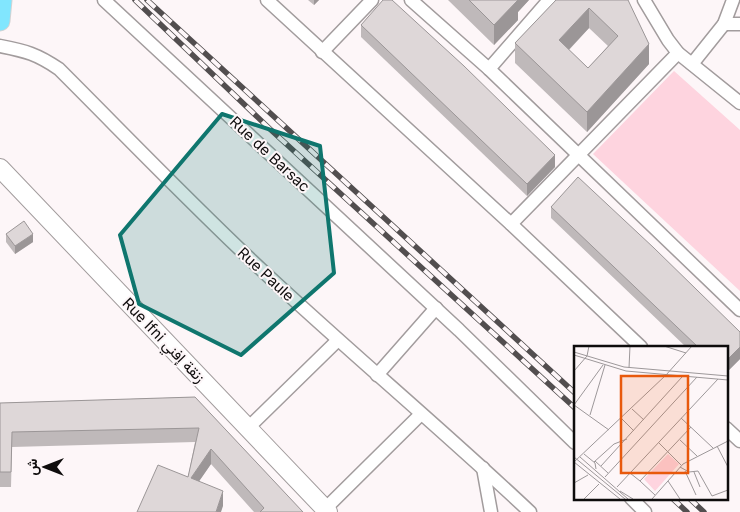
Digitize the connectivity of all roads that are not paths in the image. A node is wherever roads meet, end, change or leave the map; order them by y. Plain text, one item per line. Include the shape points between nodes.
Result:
1 (2, 0) edge
2 (104, 0) edge
3 (266, 0) edge
4 (372, 0) edge
5 (411, 0) edge
6 (549, 0) edge
7 (644, 0) edge
8 (733, 0) edge
9 (0, 21) edge
10 (724, 24) junction
11 (740, 24) edge
12 (0, 46) edge
13 (322, 52) junction
14 (678, 53) junction
15 (692, 64) junction
16 (489, 69) junction
17 (740, 103) edge
18 (579, 155) junction
19 (0, 168) edge
20 (511, 224) junction
21 (436, 308) junction
22 (740, 310) edge
23 (338, 340) junction
24 (640, 346) edge
25 (376, 375) junction
26 (421, 414) junction
27 (248, 428) junction
28 (728, 430) edge
29 (739, 438) edge
30 (574, 442) edge
31 (483, 468) junction
32 (633, 500) edge
33 (327, 510) edge
34 (490, 512) edge
35 (530, 512) edge
36 (645, 512) edge

1 - 9 main road
2 - 21 street, Rue de Barsac
3 - 13 street
4 - 13 street
5 - 16 street
6 - 16 street
7 - 14 street
8 - 10 street
10 - 11 street
10 - 15 street
12 - 23 street, Rue Paule via 42,57 60,69 192,202
13 - 20 street
14 - 15 street
14 - 18 street
15 - 17 street
16 - 18 street
18 - 20 street
18 - 22 street
19 - 27 street, Rue Ifni زنقة إفني
20 - 24 street
21 - 25 street
21 - 30 street, Rue de Barsac
23 - 25 street, Rue Paule
23 - 27 street
25 - 26 street, Rue Paule
26 - 31 street, Rue Paule
26 - 33 street
27 - 33 street, Rue Ifni زنقة إفني
28 - 29 street
31 - 34 street
31 - 35 street, Rue Paule
32 - 36 street

